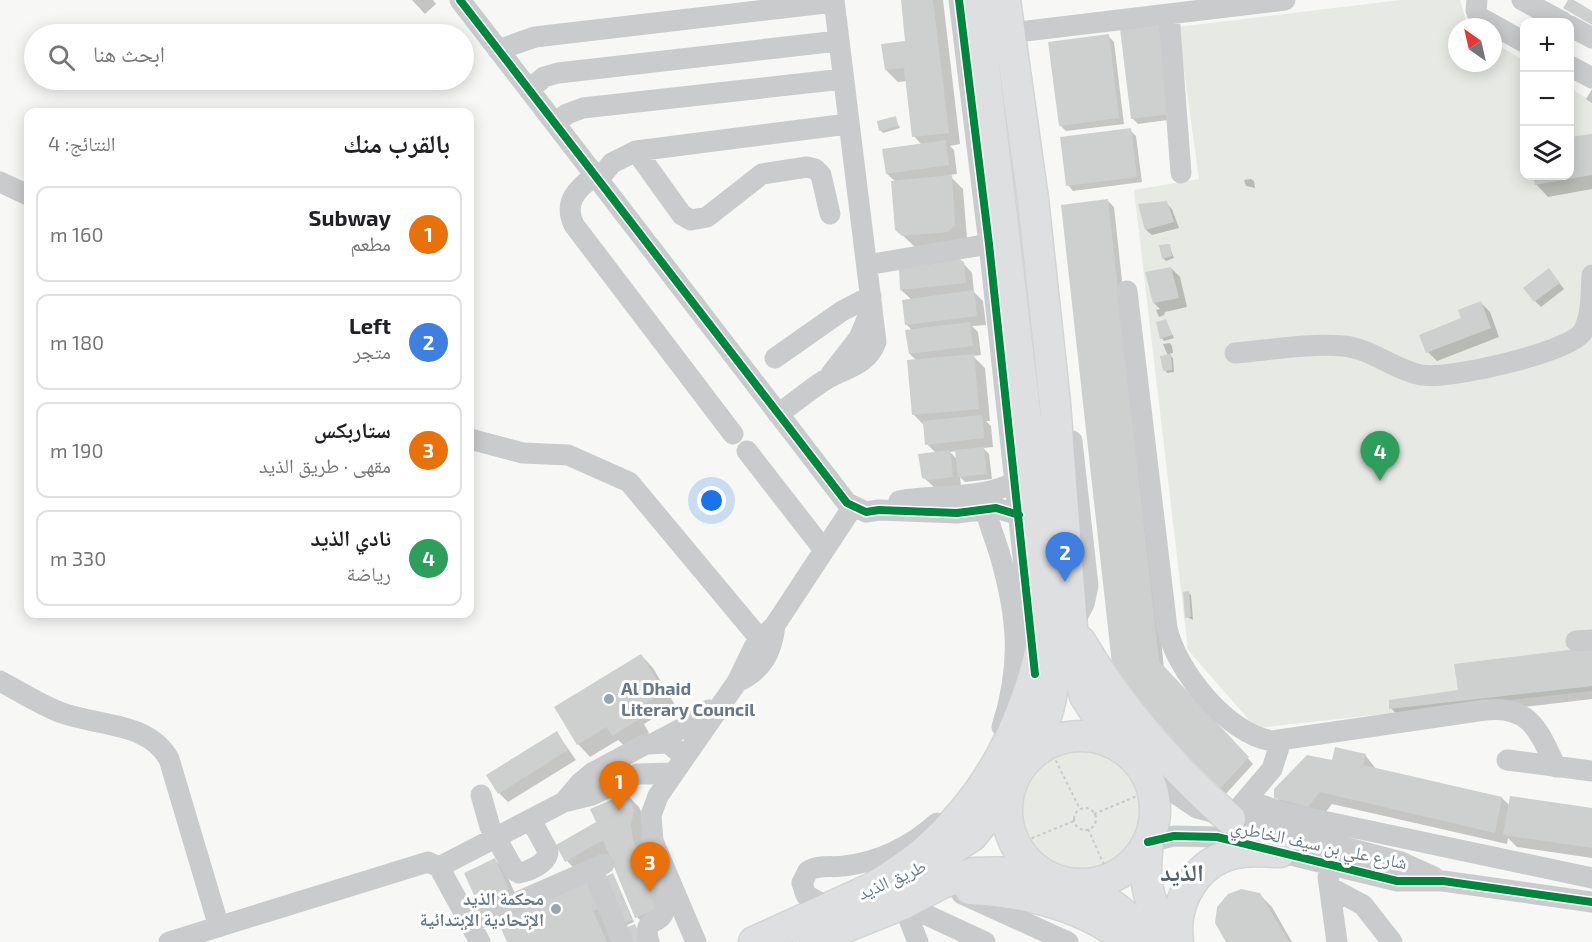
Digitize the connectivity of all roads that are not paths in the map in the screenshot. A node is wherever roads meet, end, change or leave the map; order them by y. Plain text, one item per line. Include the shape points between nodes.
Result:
1 (460, 0) edge
2 (959, 0) edge
3 (976, 0) edge
4 (1005, 0) edge
5 (1285, 0) edge
6 (1477, 0) edge
7 (1522, 0) edge
8 (834, 1) edge
9 (1169, 14) junction
10 (1556, 18) edge
11 (1574, 29) edge
12 (1010, 33) junction
13 (1592, 38) edge
14 (1520, 40) edge
15 (838, 41) junction
16 (498, 50) junction
17 (1574, 69) edge
18 (1592, 78) edge
19 (843, 79) junction
20 (529, 90) junction
21 (555, 123) junction
22 (848, 124) junction
23 (636, 151) junction
24 (1181, 173) dead end
25 (597, 177) junction
26 (0, 182) edge
27 (24, 193) edge
28 (830, 214) dead end
29 (989, 244) junction
30 (867, 265) junction
31 (1592, 275) edge
32 (1127, 291) dead end
33 (872, 301) junction
34 (1235, 353) dead end
35 (775, 358) dead end
36 (778, 414) junction
37 (733, 434) dead end
38 (474, 440) edge
39 (747, 451) dead end
40 (1015, 481) junction
41 (983, 501) junction
42 (852, 508) junction
43 (1019, 514) junction
44 (824, 550) junction
45 (1050, 615) junction
46 (776, 625) junction
47 (760, 639) junction
48 (0, 681) edge
49 (736, 684) junction
50 (1281, 741) junction
51 (656, 742) junction
52 (1042, 752) junction
53 (1508, 760) dead end
54 (678, 764) junction
55 (1556, 766) junction
56 (1592, 771) edge
57 (1145, 779) junction
58 (1009, 789) junction
59 (481, 795) dead end
60 (564, 802) junction
61 (1238, 809) junction
62 (531, 820) junction
63 (496, 838) junction
64 (1148, 842) junction
65 (656, 847) junction
66 (1280, 852) junction
67 (1323, 862) junction
68 (439, 867) junction
69 (1592, 878) edge
70 (1063, 881) junction
71 (1443, 881) junction
72 (1331, 888) junction
73 (871, 889) junction
74 (954, 890) junction
75 (1592, 902) edge
76 (903, 904) junction
77 (829, 908) junction
78 (470, 923) junction
79 (219, 927) junction
80 (169, 942) edge
81 (480, 942) edge
82 (623, 942) edge
83 (650, 942) edge
84 (696, 942) edge
85 (754, 942) edge
86 (808, 942) edge
87 (918, 942) edge
88 (985, 942) edge
89 (1068, 942) edge
90 (1129, 942) edge
91 (1151, 942) edge
92 (1172, 942) edge
93 (1178, 942) edge
94 (1337, 942) edge
95 (1392, 942) edge

1 - 16 street
2 - 29 street
3 - 45 highway
4 - 12 highway
5 - 9 street
6 - 14 street via 1479,17
7 - 10 street
8 - 15 street
8 - 16 street via 535,37
9 - 12 street
9 - 24 street
11 - 13 street
12 - 45 highway via 1055,403
15 - 19 street
15 - 20 street via 558,73 544,77
16 - 20 street
17 - 18 street
19 - 21 street via 583,108
19 - 22 street
20 - 21 street
21 - 25 street
22 - 23 street
22 - 30 street
23 - 25 street via 612,163
23 - 28 street via 682,215 691,220 707,217 762,174 807,167 821,175
25 - 36 street
25 - 37 street via 580,186 570,201 574,225
26 - 27 street
29 - 30 street
29 - 40 street
30 - 33 street
31 - 34 street via 1589,317 1577,338 1475,371 1421,375 1368,352 1342,346
32 - 50 street via 1170,639 1189,678 1241,730 1262,740
33 - 35 street via 842,311
33 - 36 street via 850,352 826,380
36 - 42 street
38 - 47 street via 523,453 568,455 629,482
39 - 44 street
40 - 41 street
40 - 43 street
41 - 42 street via 918,498 866,512
41 - 43 street
41 - 77 street via 1006,577 1017,635 1013,690 997,742 979,776 956,805 910,844 867,862 808,871 802,883 806,895
42 - 44 street
43 - 45 street
44 - 46 street
45 - 52 highway, طريق الذيد via 1054,689 1043,729
45 - 57 highway via 1078,669 1085,696
45 - 61 highway via 1174,767
45 - 73 highway via 1026,704 996,770 951,826 922,854
46 - 47 street
46 - 49 street via 766,659 754,673
47 - 49 street via 748,655
48 - 79 street via 59,712 141,732 157,742 169,759
49 - 51 street via 694,722
49 - 54 street
50 - 55 street via 1499,708 1514,711 1537,727
50 - 61 street via 1272,769
51 - 54 street via 674,746
51 - 60 street via 592,773
52 - 57 highway via 1073,736 1090,736 1115,744
52 - 58 highway, طريق الذيد
53 - 55 street
54 - 60 street via 637,774 592,795
54 - 65 street via 653,807 651,824
55 - 56 street
57 - 61 street, شارع علي بن سيف الخاطري via 1197,808
57 - 64 highway via 1154,816
58 - 70 highway via 1008,826 1020,843 1024,859
58 - 73 highway, طريق الذيد via 972,836 946,856
59 - 63 street
60 - 62 street
61 - 69 street via 1285,813
61 - 71 street, شارع علي بن سيف الخاطري via 1401,862
62 - 63 street
62 - 63 street via 549,854 525,872 514,870
63 - 68 street
64 - 66 street, شارع علي بن سيف الخاطري via 1192,835
64 - 70 highway via 1138,857 1108,874
64 - 92 highway via 1146,886 1150,902
65 - 83 street via 653,876 665,907 648,925
65 - 84 street
66 - 67 street, شارع علي بن سيف الخاطري
66 - 93 highway via 1242,852 1202,870 1181,902
67 - 71 street, شارع علي بن سيف الخاطري via 1397,881
67 - 72 street
68 - 78 street
68 - 79 street via 423,862
70 - 76 highway, طريق الذيد via 1019,872 974,873 942,883
70 - 91 highway via 1106,899
71 - 75 street, شارع علي بن سيف الخاطري
72 - 94 street
72 - 95 street via 1363,905
73 - 77 highway, طريق الذيد
74 - 76 highway
74 - 89 street
74 - 90 highway via 992,890 1038,899 1099,922
76 - 86 highway, طريق الذيد
76 - 87 street
76 - 88 street
77 - 85 highway, طريق الذيد
78 - 81 street
78 - 82 street via 598,867
79 - 80 street

